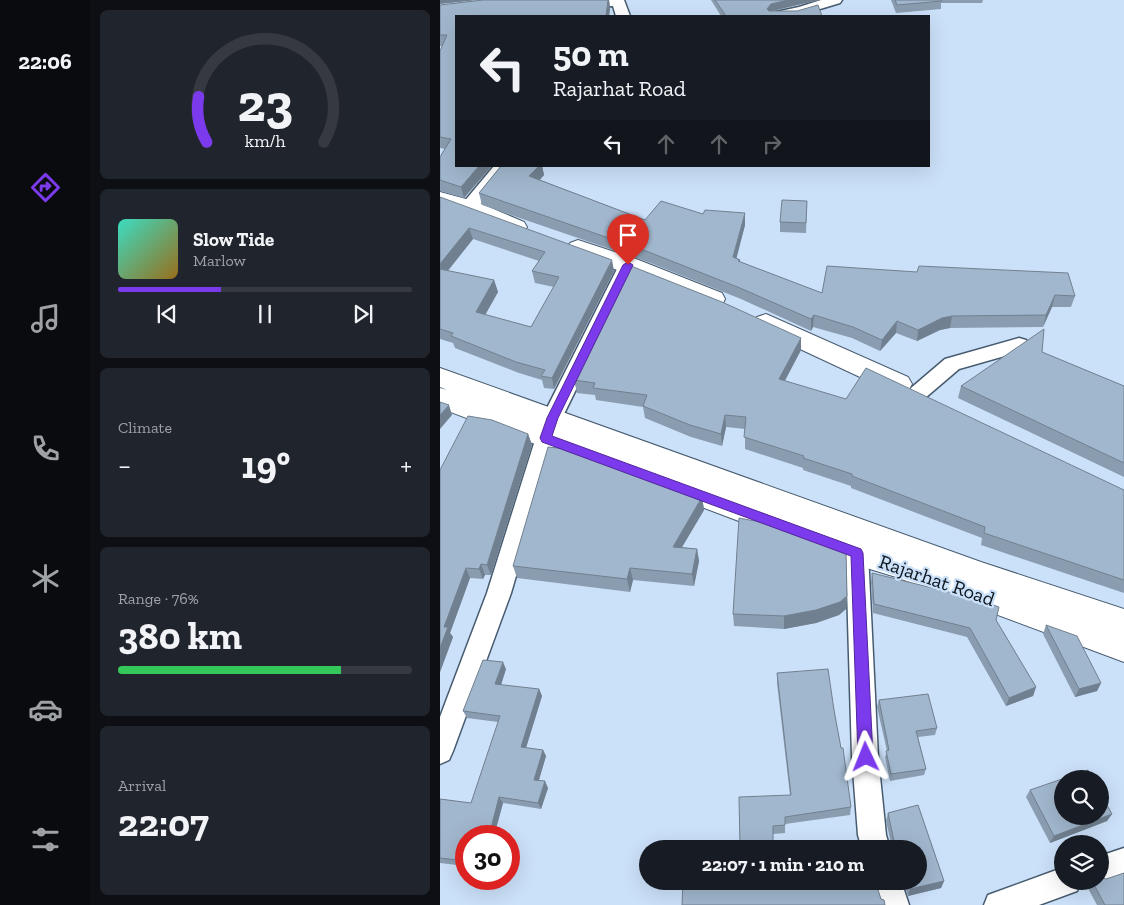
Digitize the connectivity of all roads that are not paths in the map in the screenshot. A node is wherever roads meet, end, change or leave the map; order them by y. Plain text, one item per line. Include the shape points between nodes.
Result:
1 (835, 0) edge
2 (564, 4) edge
3 (801, 6) edge
4 (623, 15) edge
5 (785, 15) edge
6 (502, 167) edge
7 (440, 199) edge
8 (469, 207) junction
9 (628, 265) junction
10 (1019, 345) edge
11 (440, 377) edge
12 (918, 393) junction
13 (440, 398) edge
14 (943, 405) edge
15 (549, 428) junction
16 (857, 553) junction
17 (1124, 623) edge
18 (1124, 648) edge
19 (440, 751) edge
20 (873, 840) edge
21 (1124, 862) edge
22 (1109, 867) edge
23 (1054, 886) edge
24 (890, 890) edge
25 (895, 905) edge
26 (998, 905) edge

1 - 3 street
2 - 4 street via 618,2
3 - 5 street
6 - 8 street
7 - 8 main road
8 - 9 main road
9 - 12 main road via 737,310
9 - 15 street
10 - 12 street via 952,364
11 - 15 main road, Rajarhat Road
12 - 14 main road
13 - 15 main road, Rajarhat Road
15 - 16 main road, Rajarhat Road
15 - 17 main road, Rajarhat Road
15 - 19 street via 499,593
16 - 18 main road, Rajarhat Road via 899,565
16 - 20 street via 866,757
21 - 22 street
23 - 26 street
24 - 25 street

